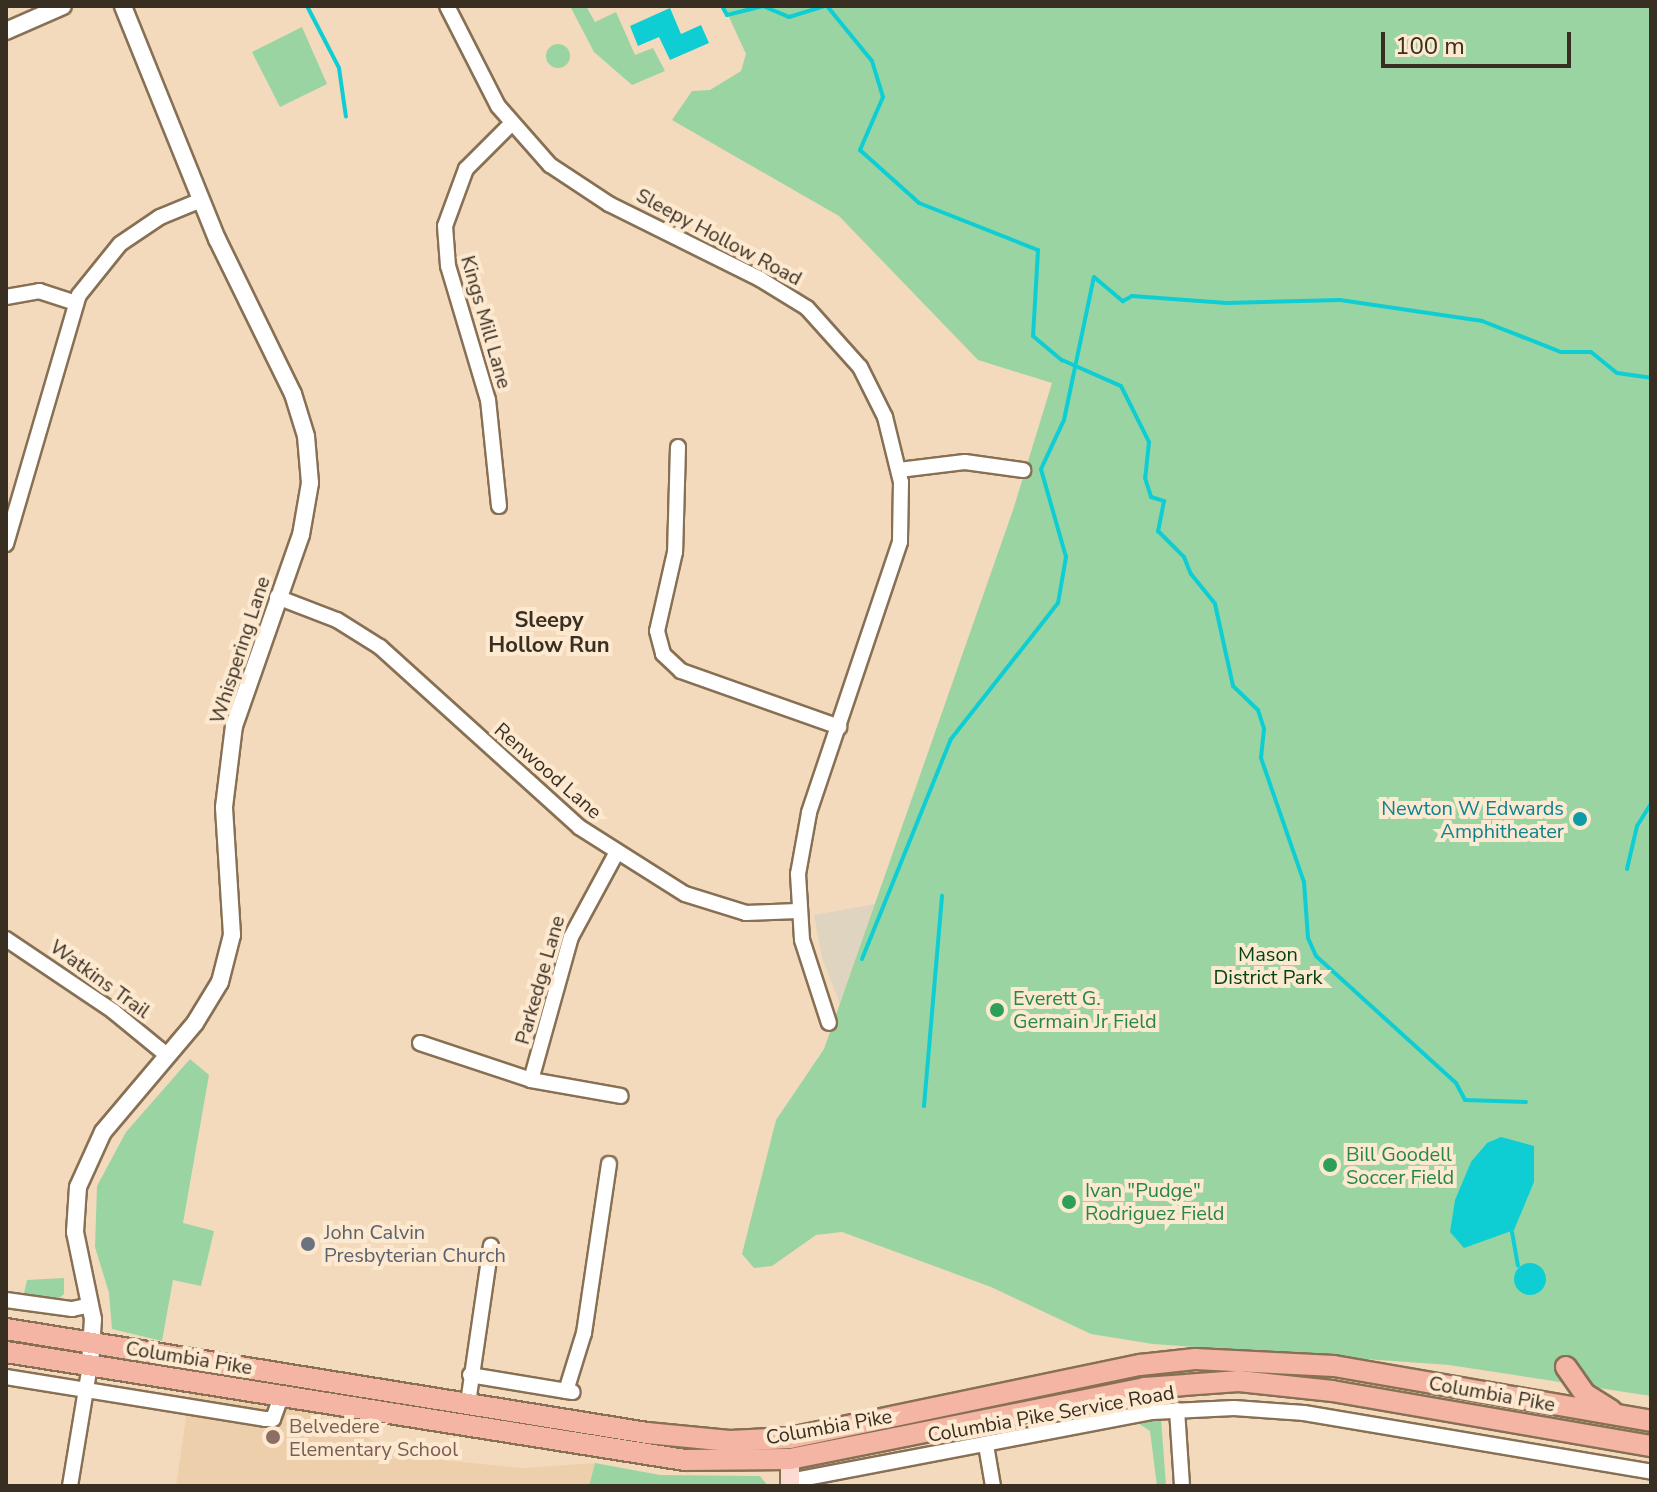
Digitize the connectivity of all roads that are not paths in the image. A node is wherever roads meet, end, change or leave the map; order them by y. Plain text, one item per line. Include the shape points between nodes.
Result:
1 (63, 6) edge
2 (123, 6) edge
3 (447, 6) edge
4 (6, 31) edge
5 (511, 124) junction
6 (201, 200) junction
7 (6, 297) edge
8 (75, 303) junction
9 (678, 447) dead end
10 (899, 470) junction
11 (1023, 470) dead end
12 (499, 506) dead end
13 (6, 544) edge
14 (277, 597) junction
15 (839, 727) junction
16 (617, 852) junction
17 (798, 911) junction
18 (6, 939) edge
19 (829, 1023) dead end
20 (420, 1043) dead end
21 (168, 1056) junction
22 (531, 1080) junction
23 (621, 1096) dead end
24 (609, 1164) dead end
25 (491, 1246) dead end
26 (6, 1300) edge
27 (91, 1305) junction
28 (6, 1329) edge
29 (93, 1343) junction
30 (6, 1352) edge
31 (90, 1365) junction
32 (1566, 1367) dead end
33 (470, 1375) junction
34 (6, 1377) edge
35 (86, 1391) junction
36 (281, 1397) junction
37 (468, 1403) junction
38 (1177, 1410) junction
39 (1626, 1417) junction
40 (1651, 1421) edge
41 (986, 1445) junction
42 (1651, 1446) edge
43 (790, 1448) junction
44 (1651, 1472) edge
45 (790, 1484) edge
46 (70, 1486) edge
47 (993, 1486) edge
48 (1182, 1486) edge

1 - 4 street
2 - 6 street, Whispering Lane
3 - 5 street, Sleepy Hollow Road via 482,80
5 - 10 street, Sleepy Hollow Road via 576,185 807,308 846,348 874,391
5 - 12 street, Kings Mill Lane via 466,169 445,226 448,266 488,400
6 - 8 street via 160,217 120,244 92,274
6 - 14 street, Whispering Lane via 293,394 306,436 307,506
7 - 8 street via 39,291
8 - 13 street
9 - 15 street via 675,552 657,631 663,654 681,671
10 - 11 street via 965,462
10 - 15 street, Sleepy Hollow Road via 902,514 892,577
14 - 16 street, Renwood Lane via 337,620 380,647 553,806
14 - 21 street, Whispering Lane via 243,691 227,762 224,807 233,912 228,958 210,1003
15 - 17 street, Sleepy Hollow Road via 801,845
16 - 17 street, Renwood Lane via 705,904 746,913
16 - 22 street, Parkedge Lane via 571,937
17 - 19 street via 808,968
18 - 21 street, Watkins Trail via 113,1011
20 - 22 street
21 - 27 street, Whispering Lane via 103,1132 81,1177 75,1232
22 - 23 street
24 - 33 street via 570,1392
25 - 33 street
26 - 27 street via 72,1309
27 - 29 street, Whispering Lane
28 - 29 main road, Columbia Pike
29 - 31 street, Whispering Lane
29 - 37 main road, Columbia Pike
30 - 31 main road, Columbia Pike
31 - 35 street, Whispering Lane
31 - 36 main road, Columbia Pike
32 - 39 main road via 1585,1394
33 - 37 street
34 - 35 street
35 - 36 street via 265,1419 273,1419
35 - 46 street, Whispering Lane
36 - 43 main road, Columbia Pike via 644,1456 711,1462
37 - 43 main road, Columbia Pike via 687,1438
38 - 41 street, Columbia Pike Service Road
38 - 44 street, Columbia Pike Service Road via 1304,1413
38 - 48 street
39 - 40 main road, Columbia Pike
39 - 43 main road, Columbia Pike via 1334,1366 1195,1359 1140,1365
41 - 45 street, Columbia Pike Service Road
41 - 47 street
42 - 43 main road, Columbia Pike via 1332,1391 1239,1381 1144,1388
43 - 45 main road

